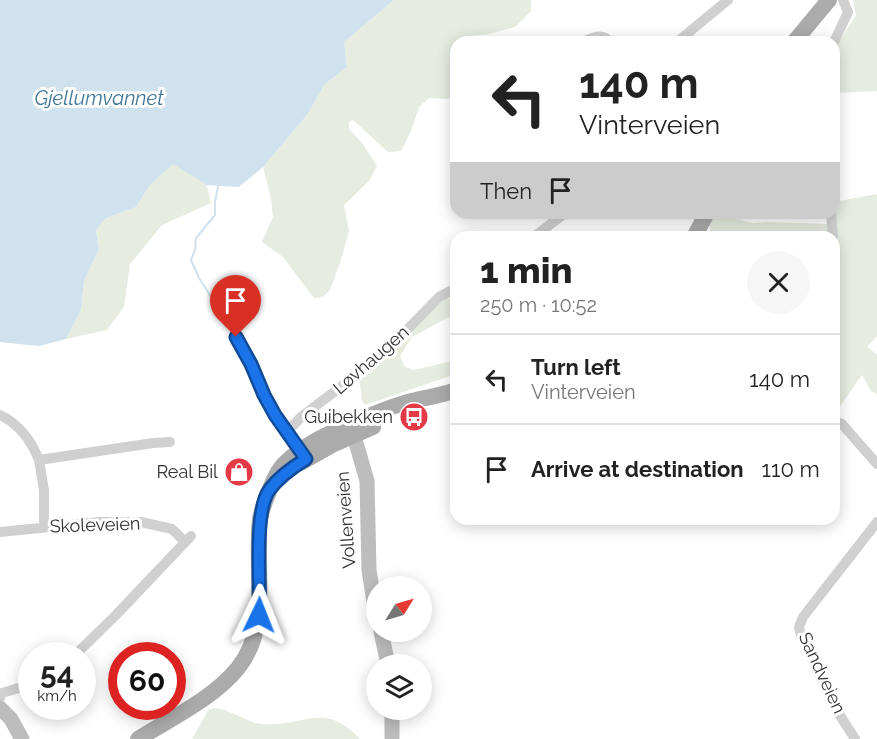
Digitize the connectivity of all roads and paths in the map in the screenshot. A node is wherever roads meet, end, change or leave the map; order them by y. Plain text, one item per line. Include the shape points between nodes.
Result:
1 (728, 0) edge
2 (829, 0) edge
3 (843, 0) edge
4 (684, 36) edge
5 (799, 36) edge
6 (837, 36) edge
7 (557, 219) edge
8 (542, 231) edge
9 (450, 291) edge
10 (236, 337) dead end
11 (450, 392) edge
12 (0, 415) edge
13 (840, 425) edge
14 (351, 430) junction
15 (287, 432) junction
16 (170, 442) dead end
17 (303, 455) junction
18 (39, 460) junction
19 (877, 464) edge
20 (877, 522) edge
21 (44, 526) junction
22 (0, 532) edge
23 (370, 576) edge
24 (89, 642) edge
25 (18, 689) edge
26 (1, 696) edge
27 (392, 720) edge
28 (22, 739) edge
29 (138, 739) edge
30 (392, 739) edge
31 (855, 739) edge

1 - 4 street
2 - 5 main road
3 - 6 street via 848,12
7 - 8 street
9 - 15 street, Løvhaugen via 439,297 368,367
10 - 15 street
11 - 14 main road via 373,414
12 - 18 street via 25,434
13 - 19 street
14 - 17 main road via 320,438
14 - 23 main road, Vollenveien via 367,481
15 - 17 street
16 - 18 street
17 - 29 main road via 288,460 279,469 264,504 260,522 261,597 248,653 222,685
18 - 21 street
20 - 31 street, Sandveien via 799,627 834,706
21 - 22 street, Skoleveien
21 - 24 street, Skoleveien via 141,522 172,529 188,539
25 - 26 street
26 - 28 main road
27 - 30 main road

